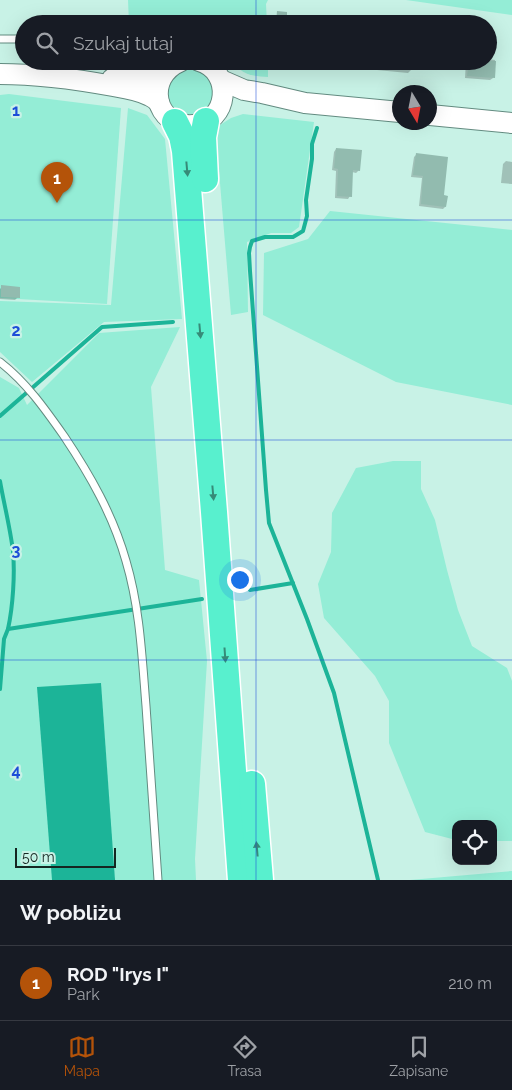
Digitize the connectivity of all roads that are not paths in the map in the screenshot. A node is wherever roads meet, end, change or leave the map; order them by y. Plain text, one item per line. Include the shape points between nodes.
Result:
1 (0, 39) edge
2 (15, 39) edge
3 (164, 70) edge
4 (170, 70) edge
5 (213, 70) edge
6 (73, 73) edge
7 (0, 74) edge
8 (221, 80) junction
9 (305, 103) junction
10 (392, 111) edge
11 (167, 113) junction
12 (213, 113) junction
13 (437, 116) edge
14 (512, 123) edge
15 (0, 362) edge
16 (158, 880) edge
17 (241, 880) edge
18 (260, 880) edge

1 - 2 lane
3 - 6 main road via 132,78
4 - 11 main road via 161,78 158,87 158,95
5 - 8 main road
6 - 7 main road
6 - 11 main road via 150,96
8 - 9 main road via 244,90
8 - 12 main road via 223,97
9 - 10 main road
9 - 12 main road via 238,104
11 - 12 main road via 183,125 191,126
11 -> 17 highway via 182,136 186,151
18 -> 12 highway via 203,150 203,137
13 - 14 main road
15 - 16 lane via 34,395 73,450 107,509 126,558 138,616 143,665

